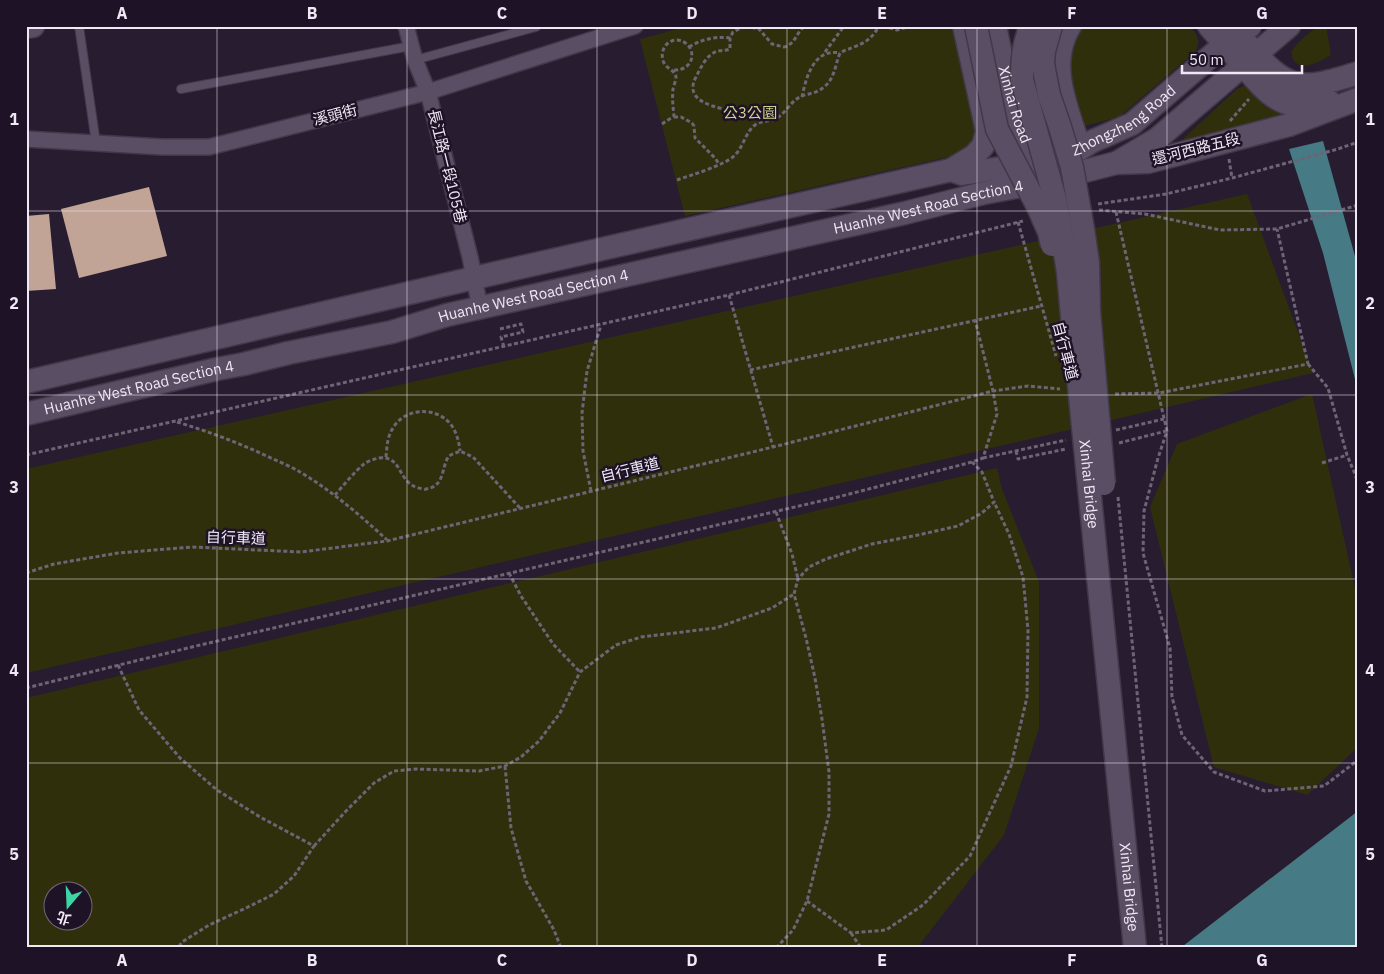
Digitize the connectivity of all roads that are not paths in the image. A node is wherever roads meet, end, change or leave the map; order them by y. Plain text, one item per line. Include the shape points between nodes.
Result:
1 (34, 26) edge
2 (79, 26) edge
3 (406, 26) edge
4 (635, 26) edge
5 (964, 26) edge
6 (976, 26) edge
7 (995, 26) edge
8 (1031, 26) edge
9 (1050, 26) edge
10 (1070, 26) edge
11 (1209, 26) edge
12 (1290, 26) edge
13 (26, 27) edge
14 (536, 27) edge
15 (1237, 33) edge
16 (413, 53) junction
17 (1250, 60) junction
18 (1358, 73) edge
19 (181, 89) dead end
20 (428, 92) junction
21 (1352, 101) edge
22 (26, 139) edge
23 (96, 143) junction
24 (1080, 149) junction
25 (1116, 163) junction
26 (951, 170) junction
27 (1038, 172) junction
28 (474, 278) junction
29 (480, 308) junction
30 (1072, 316) junction
31 (26, 382) edge
32 (26, 414) edge
33 (1135, 948) edge
34 (1149, 948) edge

1 - 13 street
2 - 23 lane
3 - 16 street, 長江路一段105巷
4 - 20 street, 溪頭街
5 - 26 street via 987,130 983,146 974,156
6 - 30 street, bridge via 997,129 1038,207
7 - 27 street, Xinhai Road via 1018,121
8 - 30 street, Xinhai Bridge, bridge via 1024,46 1022,80 1062,235
9 - 34 street, Xinhai Bridge, bridge via 1044,51 1045,78 1072,167 1088,263 1094,369
10 - 24 street via 1064,35 1058,60 1061,87
11 - 15 street
12 - 17 street, Zhongzheng Road
14 - 16 lane
15 - 17 street
15 - 24 street, Zhongzheng Road via 1132,124
16 - 19 lane
16 - 20 street, 長江路一段105巷
17 - 18 street via 1288,81 1303,85 1326,83
17 - 21 street via 1260,86 1277,100 1296,105
17 - 25 street, Zhongzheng Road via 1157,140
20 - 23 street, 溪頭街 via 209,146 163,148
20 - 28 street, 長江路一段105巷
21 - 25 street, 還河西路五段 via 1289,125 1235,140 1148,162
22 - 23 street, 溪頭街
24 - 27 street, Zhongzheng Road
25 - 27 street, 還河西路五段
26 - 27 street, Huanhe West Road Section 4 via 962,174
26 - 28 street, Huanhe West Road Section 4
27 - 29 street, Huanhe West Road Section 4 via 984,193 905,213
28 - 29 street, 長江路一段105巷
28 - 31 street, Huanhe West Road Section 4
29 - 32 street, Huanhe West Road Section 4 via 392,332
30 - 33 street, Xinhai Bridge, bridge

